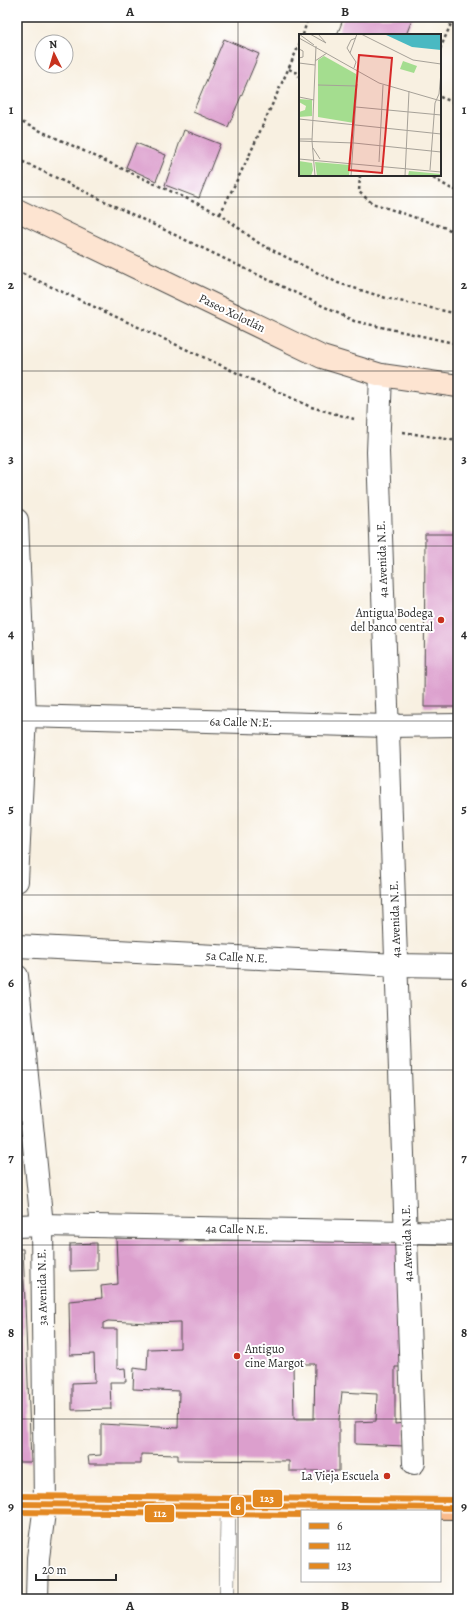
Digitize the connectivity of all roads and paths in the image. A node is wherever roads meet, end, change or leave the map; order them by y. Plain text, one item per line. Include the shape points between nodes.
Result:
1 (308, 17) edge
2 (454, 17) edge
3 (303, 34) edge
4 (299, 45) edge
5 (441, 47) edge
6 (289, 69) junction
7 (299, 76) edge
8 (441, 96) edge
9 (458, 104) edge
10 (17, 120) edge
11 (17, 159) edge
12 (360, 176) edge
13 (430, 176) edge
14 (458, 191) edge
15 (17, 210) edge
16 (220, 214) junction
17 (458, 234) edge
18 (17, 271) edge
19 (458, 314) edge
20 (458, 344) edge
21 (381, 375) junction
22 (458, 386) edge
23 (378, 426) junction
24 (458, 441) edge
25 (17, 520) edge
26 (25, 716) junction
27 (458, 725) edge
28 (388, 726) junction
29 (17, 881) edge
30 (17, 946) edge
31 (397, 965) junction
32 (458, 966) edge
33 (17, 976) edge
34 (42, 1225) junction
35 (17, 1226) edge
36 (406, 1232) junction
37 (458, 1233) edge
38 (414, 1463) dead end
39 (17, 1504) edge
40 (45, 1505) junction
41 (228, 1506) junction
42 (458, 1508) edge
43 (227, 1589) dead end
44 (37, 1599) edge

1 - 3 path
2 - 5 path
4 - 6 path
6 - 7 path
6 - 16 path
8 - 9 path
10 - 16 path
11 - 20 path via 354,321
12 - 17 path via 359,192 372,203
13 - 14 path
15 - 21 street, Paseo Xolotlán via 322,357
16 - 19 path via 260,244 338,283 386,298
18 - 23 path via 311,407
21 - 22 street, Paseo Xolotlán
21 - 23 street, 4a Avenida N.E.
23 - 24 path
23 - 28 street, 4a Avenida N.E.
25 - 26 street
26 - 28 street, 6a Calle N.E.
26 - 29 street
27 - 28 street, 6a Calle N.E.
28 - 31 street, 4a Avenida N.E.
30 - 31 street, 5a Calle N.E.
31 - 32 street, 5a Calle N.E.
31 - 36 street, 4a Avenida N.E.
33 - 34 street, 3a Avenida N.E.
34 - 35 street, 4a Calle N.E.
34 - 36 street, 4a Calle N.E.
34 - 40 street, 3a Avenida N.E.
36 - 37 street, 4a Calle N.E.
36 - 38 street, 4a Avenida N.E.
39 - 40 highway
40 - 41 highway
40 - 44 street, 3a Avenida N.E. via 38,1558
41 - 42 highway
41 - 43 lane

